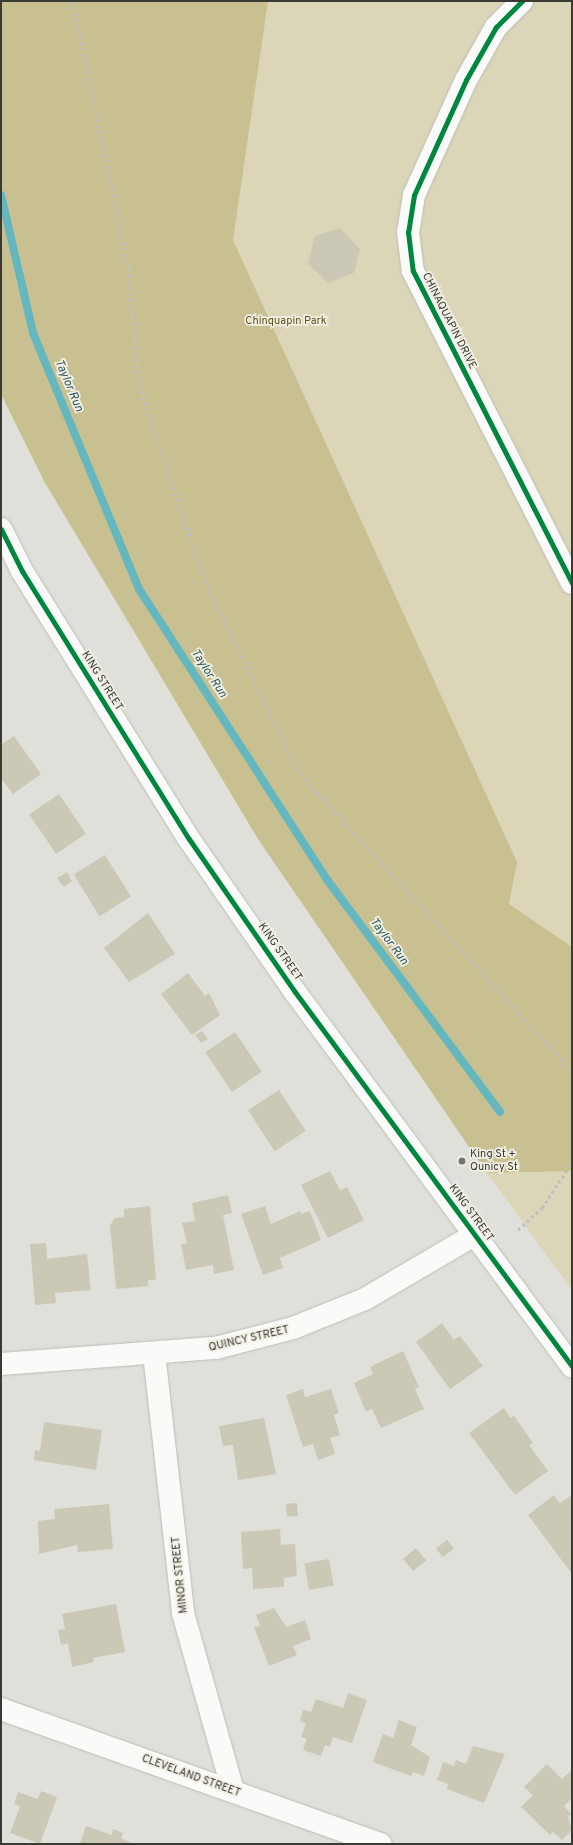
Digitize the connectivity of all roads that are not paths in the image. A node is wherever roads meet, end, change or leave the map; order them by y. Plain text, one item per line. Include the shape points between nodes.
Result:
1 (522, 1) edge
2 (1, 529) edge
3 (572, 583) edge
4 (474, 1235) junction
5 (154, 1353) junction
6 (1, 1364) edge
7 (572, 1367) edge
8 (1, 1709) edge
9 (233, 1791) junction
10 (381, 1844) edge

1 - 3 street, CHINAQUAPIN DRIVE via 496,27 466,80 414,195 408,232 413,271
2 - 4 street, KING STREET via 22,571 189,839 295,992
4 - 5 street, QUINCY STREET via 365,1299 326,1317 216,1348
4 - 7 street, KING STREET
5 - 6 street, QUINCY STREET
5 - 9 street, MINOR STREET via 182,1613
8 - 9 street, CLEVELAND STREET
9 - 10 street, CLEVELAND STREET

